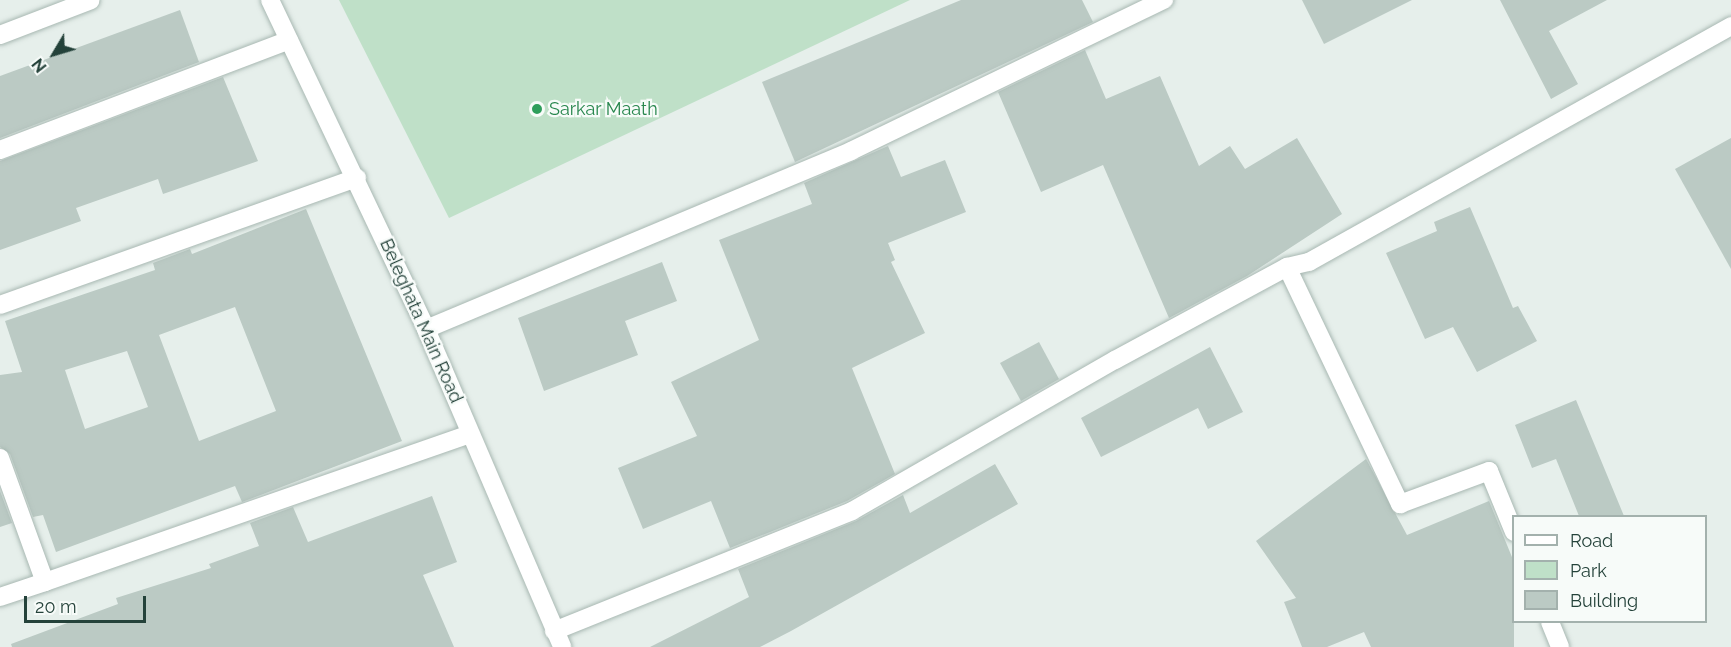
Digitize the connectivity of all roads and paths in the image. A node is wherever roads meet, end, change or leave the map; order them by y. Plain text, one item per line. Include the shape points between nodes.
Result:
1 (91, 0) edge
2 (270, 0) edge
3 (1164, 0) edge
4 (1731, 26) edge
5 (0, 35) edge
6 (289, 40) junction
7 (0, 150) edge
8 (357, 178) junction
9 (1287, 267) junction
10 (0, 305) edge
11 (426, 329) junction
12 (470, 434) junction
13 (0, 458) edge
14 (1512, 527) edge
15 (45, 582) junction
16 (0, 597) edge
17 (1551, 623) edge
18 (558, 639) edge
19 (1560, 647) edge

1 - 5 street
2 - 6 street, Beleghata Main Road
3 - 11 street via 850,151
4 - 9 street via 1309,262
6 - 7 street
6 - 8 street, Beleghata Main Road
8 - 10 street
8 - 11 street, Beleghata Main Road
9 - 14 street via 1400,504 1489,471
9 - 18 street via 852,512
11 - 12 street, Beleghata Main Road
12 - 15 street
12 - 18 street, Beleghata Main Road
13 - 15 street
15 - 16 street
17 - 19 street

